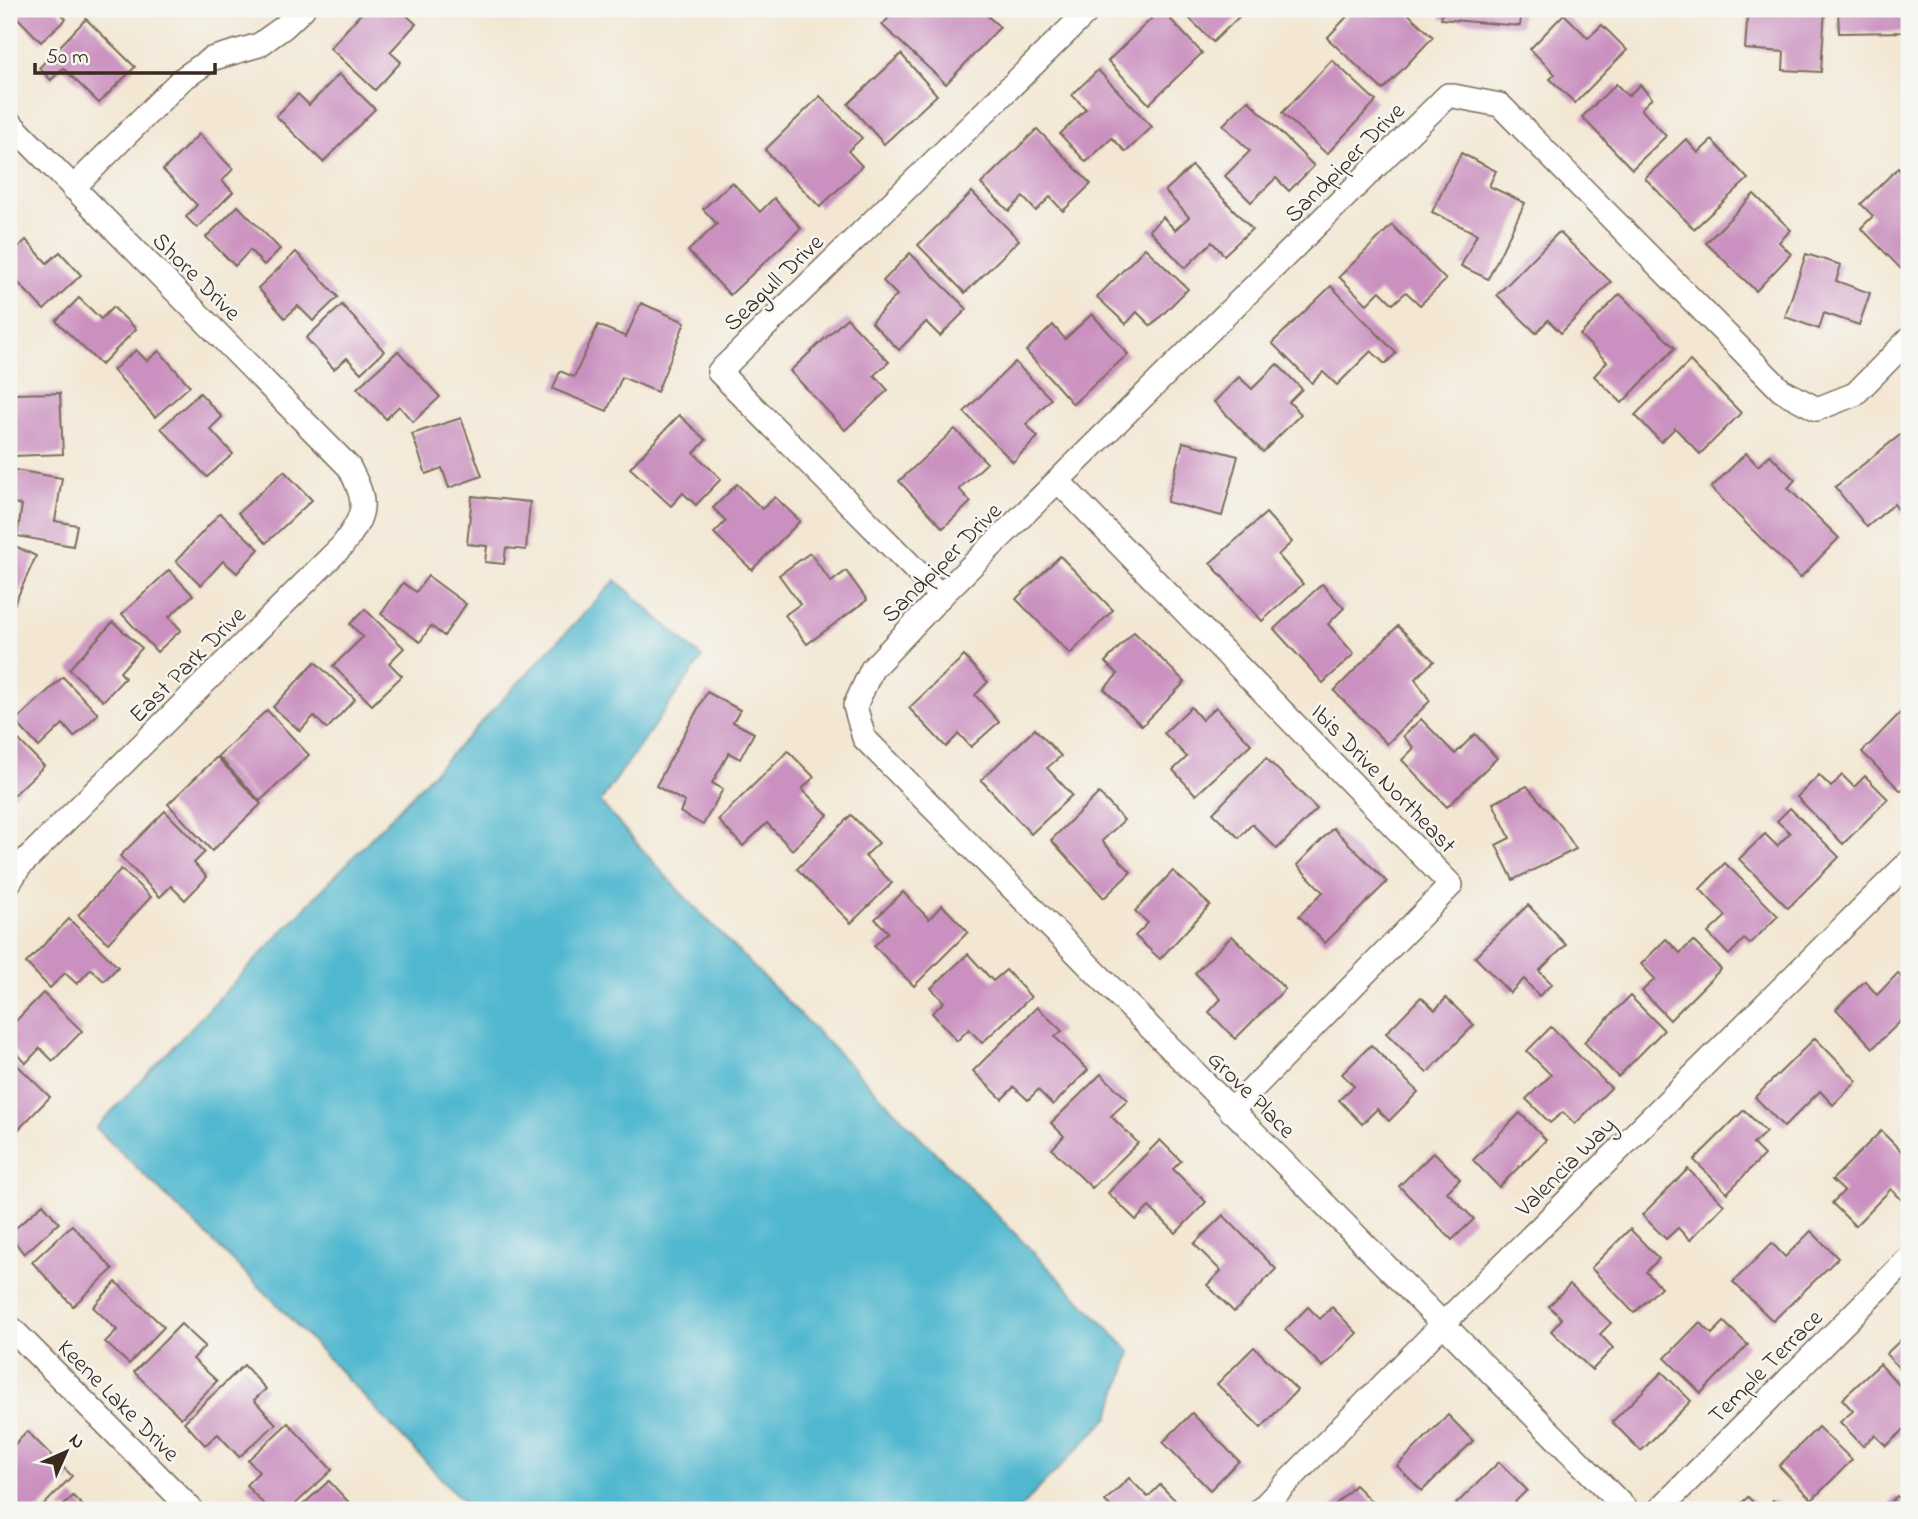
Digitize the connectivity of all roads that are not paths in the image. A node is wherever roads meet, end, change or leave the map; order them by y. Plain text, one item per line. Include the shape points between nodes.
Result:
1 (303, 9) edge
2 (1090, 9) edge
3 (12, 131) edge
4 (73, 188) junction
5 (1909, 339) edge
6 (349, 467) joint
7 (1059, 482) junction
8 (942, 596) junction
9 (855, 706) joint
10 (1909, 862) edge
11 (9, 883) edge
12 (1231, 1111) junction
13 (1909, 1258) edge
14 (1442, 1325) junction
15 (9, 1326) edge
16 (192, 1510) edge
17 (1260, 1510) edge
18 (1627, 1510) edge
19 (1659, 1510) edge

1 - 4 street via 259,46 211,59 181,80
2 - 8 street, Seagull Drive via 719,372
3 - 4 street, Shore Drive
4 - 6 street, Shore Drive
5 - 7 street, Sandpiper Drive via 1855,394 1817,409 1781,390 1500,105 1448,95
6 - 11 street, East Park Drive via 364,509 342,546 20,866
7 - 8 street, Sandpiper Drive
7 - 12 street, Ibis Drive Northeast via 1451,885
8 - 9 street, Sandpiper Drive via 872,669
9 - 12 street, Grove Place via 864,738
10 - 14 street, Valencia Way
12 - 14 street, Grove Place
13 - 19 street, Temple Terrace
14 - 17 street, Valencia Way
14 - 18 street, Grove Place
15 - 16 street, Keene Lake Drive

